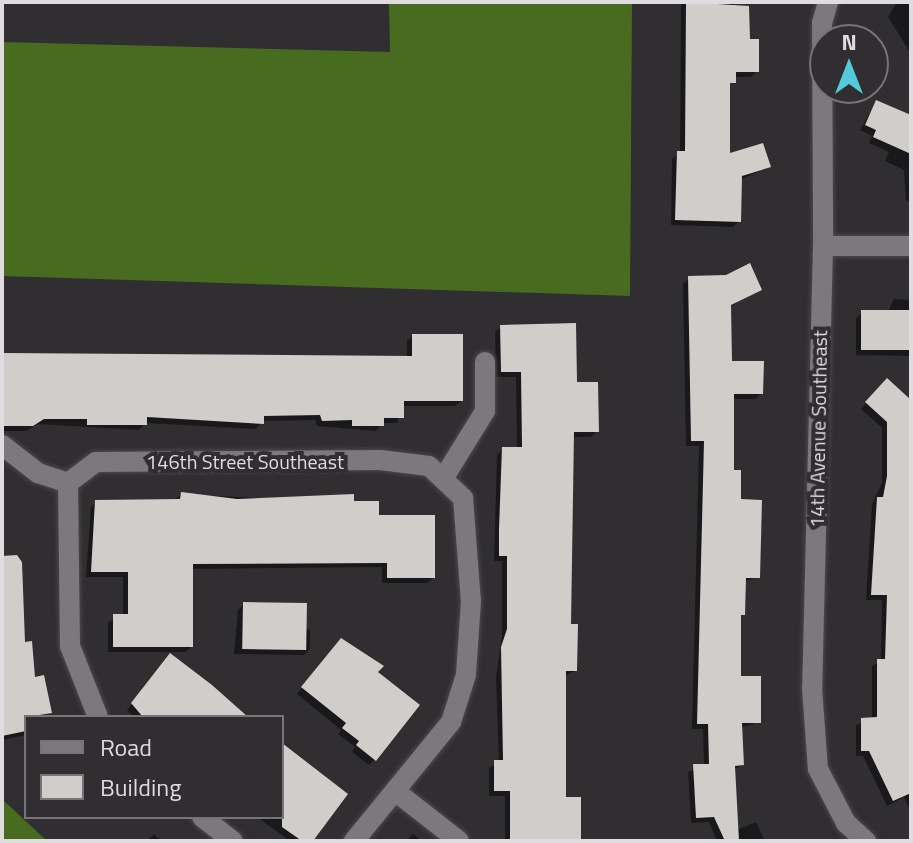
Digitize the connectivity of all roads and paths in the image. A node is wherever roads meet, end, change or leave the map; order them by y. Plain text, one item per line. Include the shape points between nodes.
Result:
1 (828, 2) edge
2 (823, 246) junction
3 (911, 246) edge
4 (485, 362) dead end
5 (2, 445) edge
6 (436, 473) junction
7 (68, 483) junction
8 (97, 715) edge
9 (395, 791) junction
10 (205, 819) edge
11 (233, 841) edge
12 (354, 841) edge
13 (459, 841) edge
14 (866, 841) edge

1 - 2 street, 14th Avenue Southeast via 822,23
2 - 3 street
2 - 14 street, 14th Avenue Southeast via 812,688 818,769 846,823
4 - 6 street via 485,411
5 - 7 street via 38,473
6 - 7 street, 146th Street Southeast via 380,460 96,462
6 - 9 street via 463,498 471,601 466,675 451,722
7 - 8 street via 70,646
9 - 12 street
9 - 13 street
10 - 11 street

